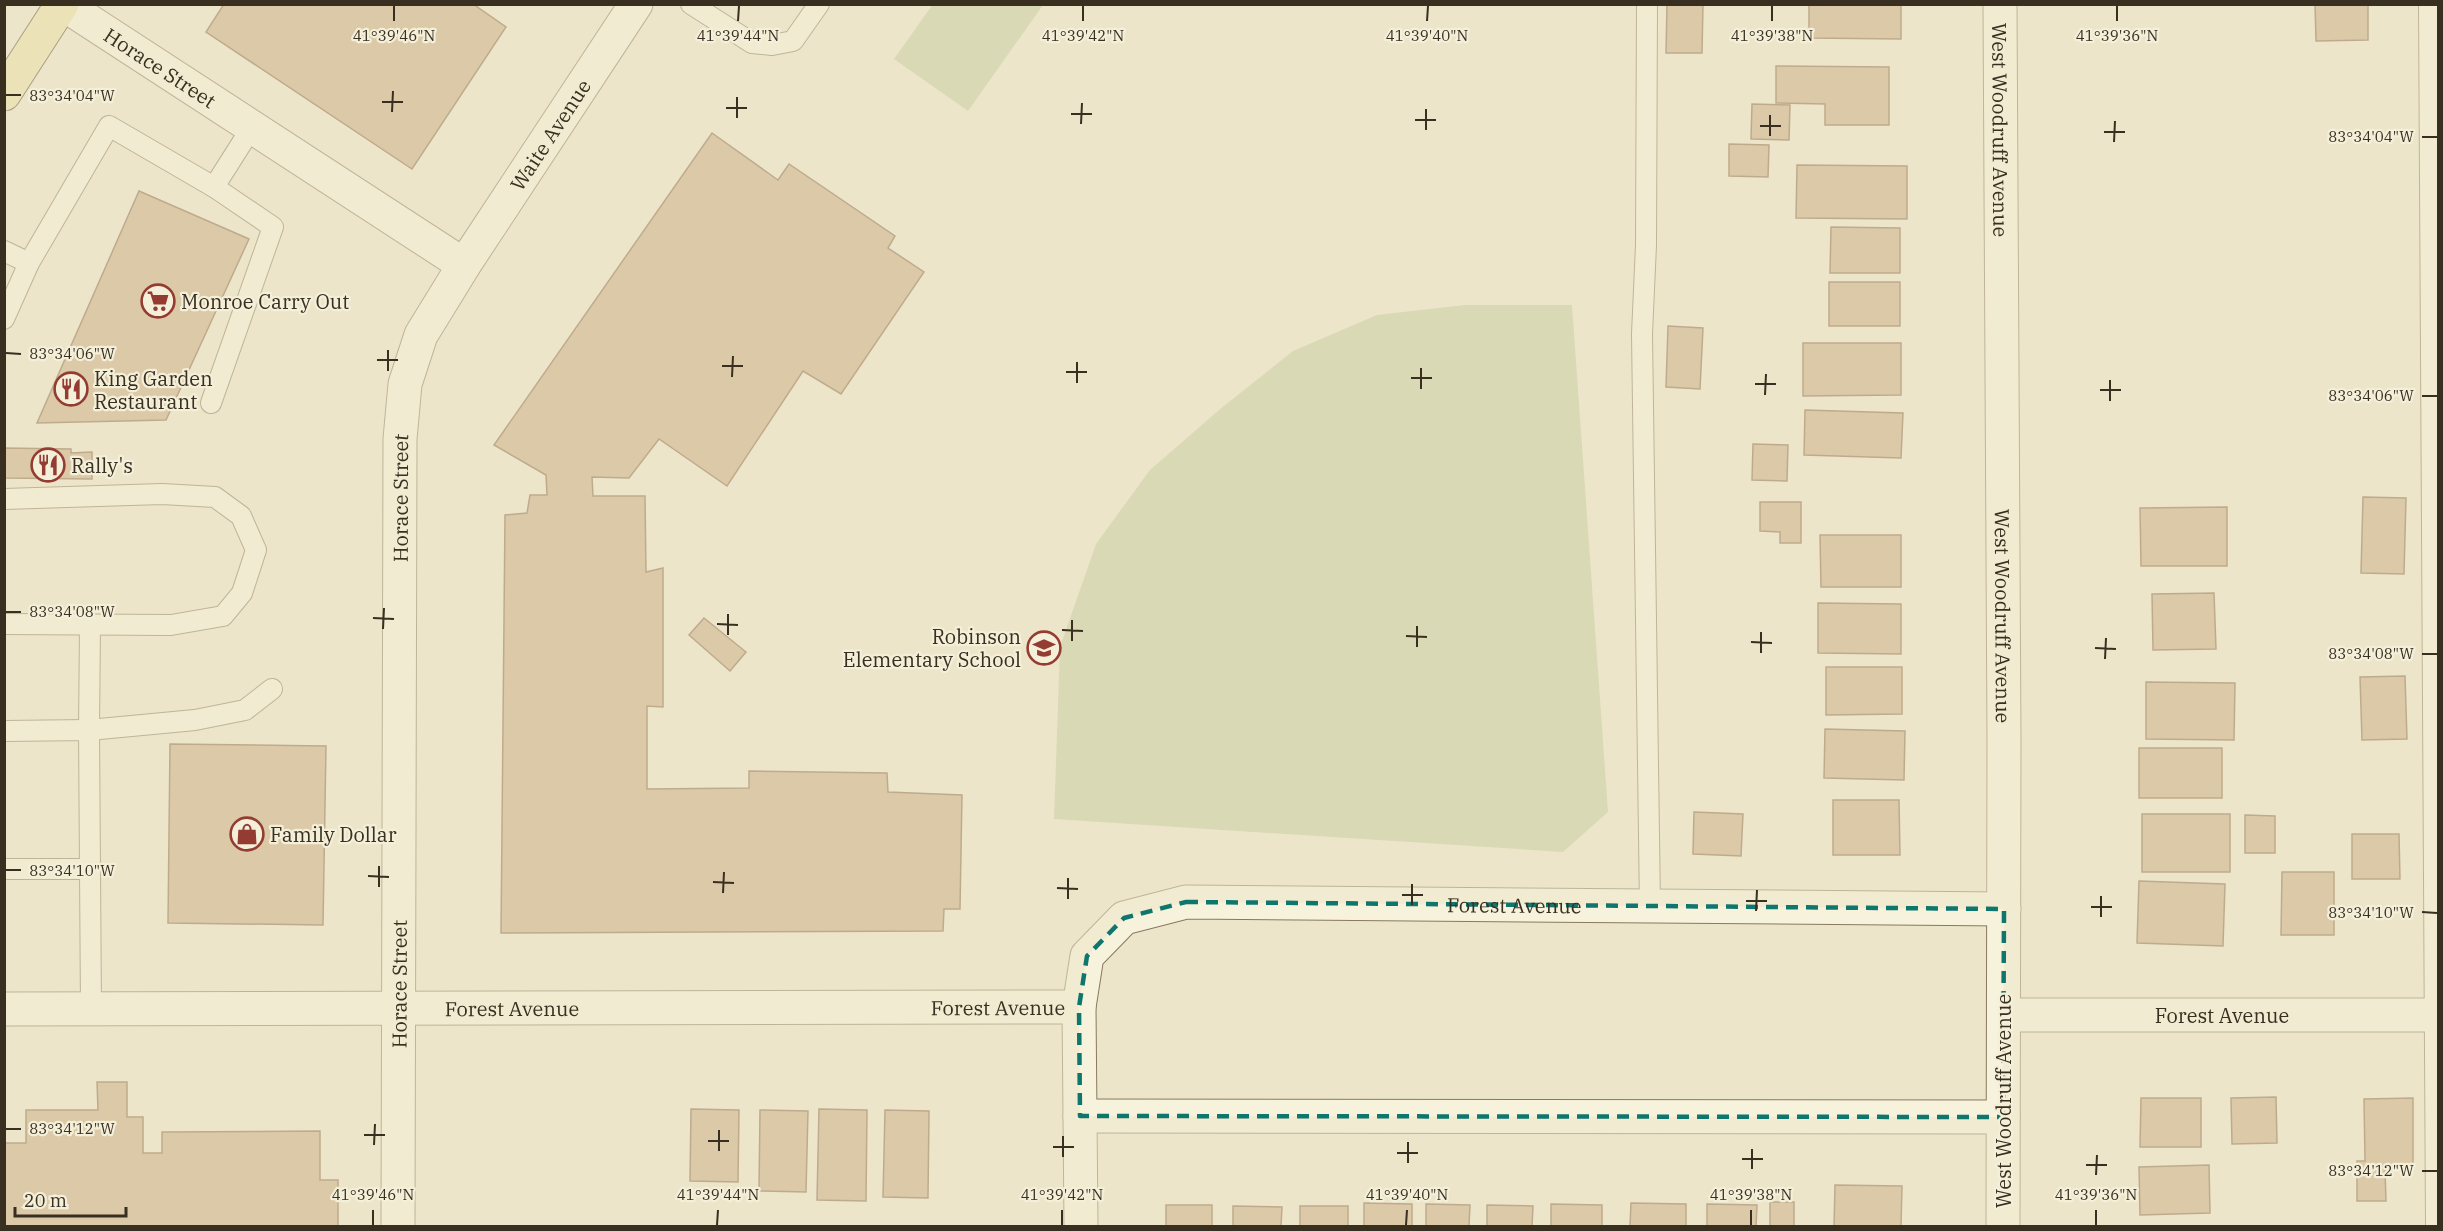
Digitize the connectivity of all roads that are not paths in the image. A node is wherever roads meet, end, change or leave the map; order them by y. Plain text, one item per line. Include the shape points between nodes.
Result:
1 (62, 4) edge
2 (636, 4) edge
3 (691, 4) edge
4 (819, 4) edge
5 (1647, 4) edge
6 (2000, 4) edge
7 (2429, 4) edge
8 (10, 80) edge
9 (4, 108) edge
10 (252, 127) junction
11 (214, 187) junction
12 (4, 251) edge
13 (29, 263) junction
14 (464, 264) junction
15 (4, 319) edge
16 (211, 403) dead end
17 (4, 499) edge
18 (4, 624) edge
19 (90, 624) junction
20 (272, 689) dead end
21 (89, 730) junction
22 (4, 731) edge
23 (4, 869) edge
24 (90, 869) junction
25 (1650, 908) junction
26 (2004, 909) junction
27 (1078, 1007) junction
28 (398, 1008) junction
29 (4, 1009) edge
30 (91, 1009) junction
31 (2004, 1015) junction
32 (2437, 1015) edge
33 (1080, 1116) junction
34 (2002, 1117) junction
35 (398, 1227) edge
36 (1081, 1227) edge
37 (2003, 1227) edge
38 (2436, 1227) edge

1 - 8 main road
1 - 10 street, Horace Street
2 - 14 street, Waite Avenue
3 - 4 lane via 752,43 772,45 793,41
5 - 25 lane via 1642,334
6 - 26 street, West Woodruff Avenue
7 - 32 lane
8 - 9 main road
10 - 11 lane
10 - 14 street, Horace Street
11 - 13 lane via 109,126
11 - 16 lane via 273,227
12 - 13 lane
13 - 15 lane
14 - 28 street, Horace Street via 421,335 405,384 400,439
17 - 19 lane via 162,494 216,497 241,516 256,550 242,593 223,616 171,625
18 - 19 lane
19 - 21 lane
20 - 21 lane via 245,710 195,720
21 - 22 lane
21 - 24 lane
23 - 24 lane
24 - 30 lane
25 - 26 street, Forest Avenue
25 - 27 street, Forest Avenue via 1186,902 1124,918 1088,956
26 - 31 street, West Woodruff Avenue
27 - 28 street, Forest Avenue
27 - 33 street
28 - 30 street, Forest Avenue
28 - 35 street, Horace Street
29 - 30 street, Forest Avenue
31 - 32 street, Forest Avenue
31 - 34 street, West Woodruff Avenue
32 - 38 lane
33 - 34 street
33 - 36 street
34 - 37 street, West Woodruff Avenue

